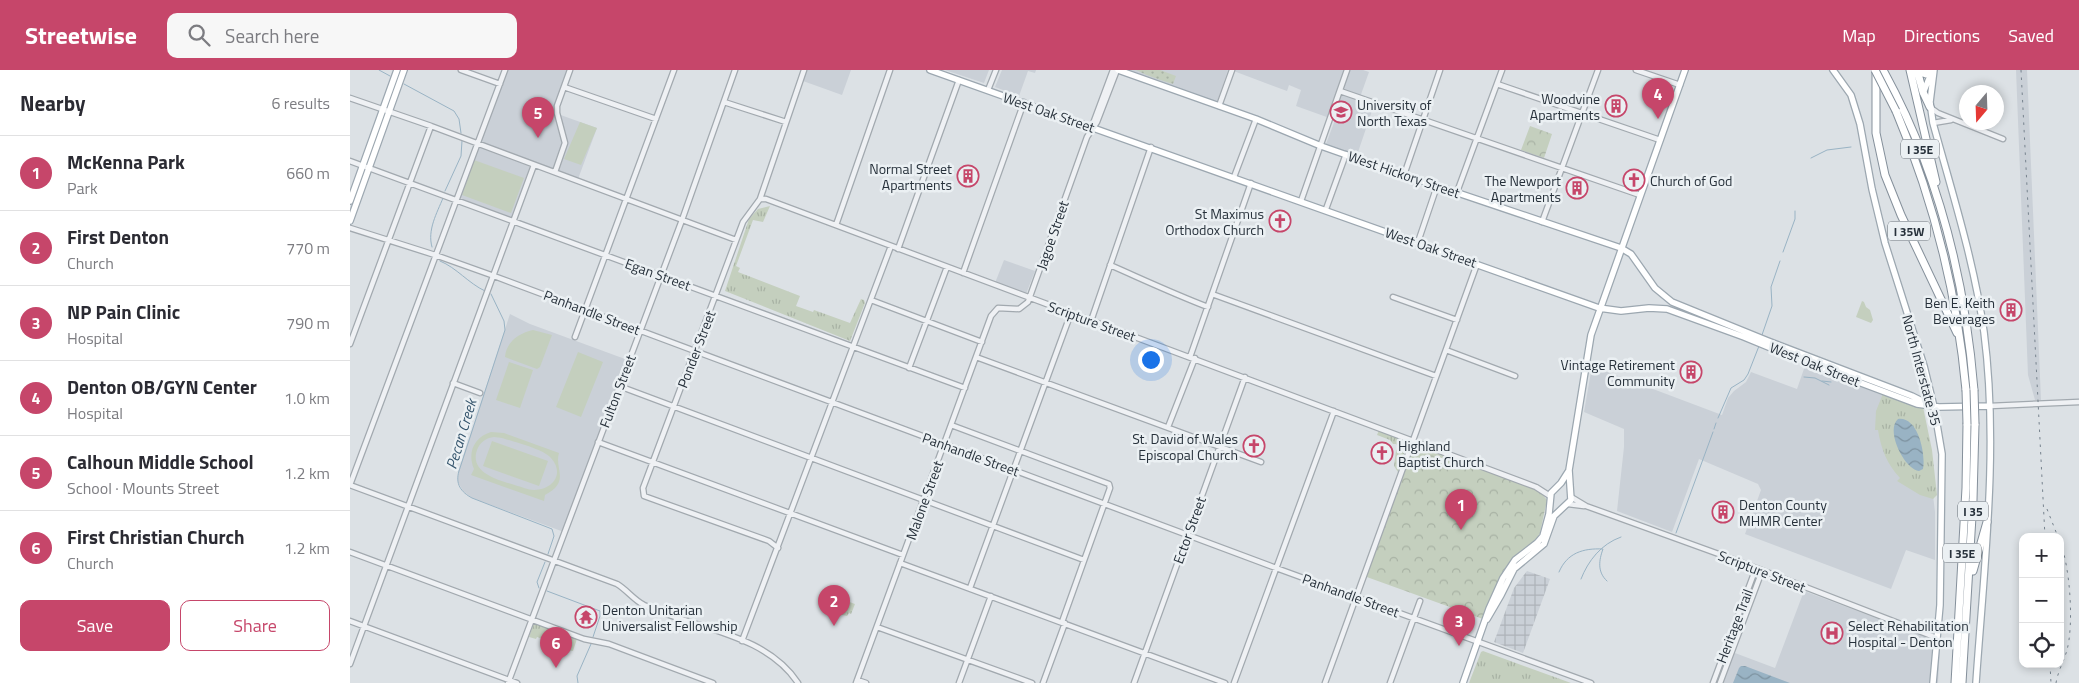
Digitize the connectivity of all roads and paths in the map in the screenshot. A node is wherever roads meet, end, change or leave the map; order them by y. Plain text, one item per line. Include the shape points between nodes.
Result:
1 (397, 70) edge
2 (404, 70) edge
3 (461, 70) edge
4 (505, 70) edge
5 (570, 70) edge
6 (674, 70) edge
7 (735, 70) edge
8 (804, 70) edge
9 (890, 70) edge
10 (930, 70) edge
11 (996, 70) edge
12 (1113, 70) edge
13 (1117, 70) edge
14 (1232, 70) edge
15 (1347, 70) edge
16 (1440, 70) edge
17 (1502, 70) edge
18 (1598, 70) edge
19 (1636, 70) edge
20 (1685, 70) edge
21 (1833, 70) edge
22 (1875, 70) edge
23 (1883, 70) edge
24 (1910, 70) edge
25 (1917, 70) edge
26 (1933, 70) edge
27 (959, 80) junction
28 (500, 84) junction
29 (1497, 84) junction
30 (1680, 85) junction
31 (564, 87) junction
32 (988, 90) junction
33 (1340, 91) junction
34 (1923, 92) junction
35 (350, 98) edge
36 (724, 102) junction
37 (1024, 102) junction
38 (1219, 106) junction
39 (1930, 107) junction
40 (387, 111) junction
41 (1582, 113) junction
42 (656, 119) junction
43 (1256, 119) junction
44 (1423, 119) junction
45 (1954, 120) junction
46 (786, 122) junction
47 (1933, 123) junction
48 (431, 126) junction
49 (1093, 127) junction
50 (1477, 139) junction
51 (2003, 139) dead end
52 (1660, 140) junction
53 (476, 143) junction
54 (1321, 146) junction
55 (1151, 147) junction
56 (1346, 154) junction
57 (350, 161) edge
58 (534, 164) junction
59 (363, 166) junction
60 (370, 168) junction
61 (1562, 168) junction
62 (555, 172) junction
63 (1404, 174) junction
64 (1234, 177) junction
65 (410, 182) junction
66 (1251, 183) junction
67 (1437, 186) junction
68 (1457, 192) junction
69 (1640, 195) junction
70 (456, 199) junction
71 (626, 199) junction
72 (760, 199) junction
73 (1301, 200) junction
74 (350, 202) edge
75 (1326, 209) junction
76 (1943, 219) junction
77 (514, 220) junction
78 (682, 220) junction
79 (350, 221) edge
80 (1542, 222) junction
81 (836, 225) junction
82 (350, 228) edge
83 (389, 239) junction
84 (736, 240) junction
85 (1418, 242) junction
86 (891, 246) junction
87 (898, 249) junction
88 (1620, 251) junction
89 (605, 254) junction
90 (436, 255) junction
91 (1478, 263) junction
92 (1110, 265) junction
93 (947, 267) junction
94 (963, 273) junction
95 (661, 275) junction
96 (494, 276) junction
97 (1212, 294) junction
98 (716, 295) junction
99 (1393, 297) dead end
100 (1030, 298) junction
101 (871, 300) junction
102 (1672, 302) junction
103 (1208, 307) junction
104 (1600, 308) junction
105 (1667, 309) junction
106 (584, 310) junction
107 (1071, 313) junction
108 (1091, 320) junction
109 (1457, 320) junction
110 (926, 321) junction
111 (640, 331) junction
112 (575, 337) dead end
113 (1960, 338) junction
114 (982, 342) junction
115 (350, 344) edge
116 (853, 347) junction
117 (1446, 350) junction
118 (695, 351) junction
119 (976, 357) junction
120 (1192, 358) junction
121 (909, 368) junction
122 (1436, 376) junction
123 (1515, 376) dead end
124 (1245, 378) junction
125 (1046, 382) junction
126 (453, 383) junction
127 (619, 386) junction
128 (965, 388) junction
129 (1970, 390) junction
130 (480, 394) dead end
131 (1901, 394) junction
132 (2079, 402) edge
133 (832, 403) junction
134 (674, 406) junction
135 (1990, 406) junction
136 (1934, 407) junction
137 (1334, 411) junction
138 (1971, 424) junction
139 (951, 425) junction
140 (1168, 427) junction
141 (1412, 440) junction
142 (598, 442) junction
143 (944, 444) junction
144 (1220, 447) junction
145 (1020, 451) junction
146 (811, 458) junction
147 (653, 462) junction
148 (1261, 462) dead end
149 (1013, 470) junction
150 (1569, 470) junction
151 (350, 485) edge
152 (1536, 487) junction
153 (1555, 488) junction
154 (1571, 495) junction
155 (1551, 499) junction
156 (924, 500) junction
157 (1105, 504) junction
158 (1566, 505) junction
159 (408, 506) junction
160 (1586, 506) junction
161 (790, 513) junction
162 (1987, 522) junction
163 (993, 526) junction
164 (1188, 535) junction
165 (778, 548) junction
166 (350, 552) edge
167 (903, 555) junction
168 (554, 560) junction
169 (1084, 560) junction
170 (900, 563) junction
171 (387, 565) junction
172 (1276, 568) junction
173 (1756, 568) junction
174 (1762, 571) junction
175 (970, 588) junction
176 (991, 596) junction
177 (1357, 597) junction
178 (1968, 598) junction
179 (1420, 601) dead end
180 (1414, 618) junction
181 (532, 619) junction
182 (1487, 619) junction
183 (350, 621) edge
184 (1064, 623) junction
185 (364, 626) junction
186 (877, 626) junction
187 (1733, 638) junction
188 (1936, 638) junction
189 (742, 641) junction
190 (1479, 641) junction
191 (1145, 653) junction
192 (967, 659) junction
193 (350, 664) edge
194 (856, 681) edge
195 (508, 682) edge
196 (517, 683) edge
197 (713, 683) edge
198 (798, 683) edge
199 (866, 683) edge
200 (959, 683) edge
201 (1032, 683) edge
202 (1043, 683) edge
203 (1134, 683) edge
204 (1225, 683) edge
205 (1234, 683) edge
206 (1325, 683) edge
207 (1390, 683) edge
208 (1463, 683) edge
209 (1591, 683) edge
210 (1713, 683) edge
211 (1720, 683) edge
212 (1933, 683) edge
213 (1955, 683) edge
214 (1962, 683) edge
215 (1976, 683) edge

1 - 40 main road
2 - 40 main road
3 - 28 street
4 - 28 street
5 - 31 street
6 - 42 street
7 - 36 street, Fulton Street
8 - 46 street, Ponder Street
9 - 81 street
10 - 27 main road, West Oak Street
11 - 32 street
12 - 49 street
13 - 38 main road, West Hickory Street
13 - 49 street
14 - 38 street
15 - 33 street
16 - 44 street
17 - 29 street
18 - 41 street
19 - 30 street
20 - 30 main road
21 - 136 main road, North Interstate 35 via 1848,90 1860,124 1885,243
22 - 113 highway, I 35E, bridge via 1896,111 1926,190 1953,293
22 - 113 highway, I 35W via 1876,126 1885,175
23 - 76 highway, I 35E via 1919,148
24 - 76 highway, I 35W
25 - 26 highway via 1926,74
25 - 34 highway
26 - 34 main road
26 - 39 main road
27 - 32 main road, West Oak Street
27 - 87 street
28 - 53 street
29 - 41 street
29 - 50 street
30 - 52 main road
31 - 42 street
31 - 62 street via 557,113 566,143
32 - 37 main road, West Oak Street
33 - 44 street
33 - 54 street
34 - 39 highway
34 - 47 main road
35 - 40 street
36 - 46 street
36 - 78 street, Fulton Street
37 - 49 main road, West Oak Street
37 - 94 street
38 - 43 main road, West Hickory Street
39 - 45 street
39 - 47 main road
40 - 48 street
40 - 59 main road
40 - 60 main road
41 - 52 street
41 - 61 street
42 - 71 street
43 - 54 main road, West Hickory Street
43 - 64 street
44 - 50 street
44 - 63 street
45 - 47 street
45 - 51 street
46 - 72 street, Ponder Street
47 - 135 main road via 1973,272 1984,332
48 - 53 street
48 - 65 street
49 - 55 main road, West Oak Street
49 - 100 street, Jagoe Street
50 - 61 street
50 - 68 street
52 - 69 main road
53 - 58 street
53 - 70 street
54 - 56 main road, West Hickory Street
54 - 73 street
55 - 64 main road, West Oak Street
55 - 92 street
56 - 63 main road, West Hickory Street
56 - 75 street
57 - 59 street, Egan Street
58 - 62 street
58 - 77 street
59 - 60 street, Egan Street
59 - 74 main road
60 - 65 street, Egan Street
60 - 79 main road
61 - 69 street
61 - 80 street
62 - 71 street
63 - 67 main road, West Hickory Street
64 - 66 main road, West Oak Street
65 - 70 street, Egan Street
65 - 83 street
66 - 73 main road, West Oak Street
66 - 97 street
67 - 68 main road, West Hickory Street
67 - 85 street
68 - 80 main road, West Hickory Street
69 - 88 main road
70 - 77 street, Egan Street
70 - 90 street
71 - 78 street
71 - 89 street
72 - 81 street, Scripture Street
72 - 84 street, Ponder Street via 746,216
73 - 75 main road, West Oak Street
75 - 85 main road, West Oak Street
76 - 129 highway, I 35 via 1964,313
77 - 89 street, Egan Street
77 - 96 street
78 - 84 street
78 - 95 street, Fulton Street
80 - 88 main road, West Hickory Street
81 - 86 street, Scripture Street
82 - 83 street, Panhandle Street
83 - 90 street, Panhandle Street
83 - 115 street
84 - 98 street, Ponder Street
85 - 91 main road, West Oak Street
86 - 87 street, Scripture Street
86 - 101 street
87 - 93 street, Scripture Street
88 - 102 main road, West Hickory Street via 1631,254 1655,288
88 - 104 main road
89 - 95 street, Egan Street
89 - 106 street
90 - 96 street, Panhandle Street
90 - 151 street
91 - 104 main road, West Oak Street
91 - 109 street
92 - 103 street
92 - 108 street
93 - 94 street, Scripture Street
93 - 110 street
94 - 100 street, Scripture Street
95 - 98 street, Egan Street
95 - 111 street, Fulton Street
96 - 106 street, Panhandle Street
96 - 126 street
97 - 103 street
97 - 122 street
98 - 116 street, Egan Street
98 - 118 street, Ponder Street
99 - 109 street
100 - 107 street, Scripture Street
100 - 114 street, Malone Street via 1022,308 1001,307 995,310
101 - 110 street
101 - 116 street
102 - 105 main road
102 - 131 main road, West Oak Street
103 - 120 street
104 - 105 main road, West Oak Street via 1621,311
104 - 150 main road via 1590,340
105 - 131 main road, West Oak Street via 1744,336 1806,363
106 - 111 street, Panhandle Street
106 - 112 street
107 - 108 street, Scripture Street
107 - 125 street
108 - 120 street, Scripture Street
109 - 117 street
110 - 114 street
110 - 121 street
111 - 118 street, Panhandle Street
111 - 127 street, Fulton Street
113 - 129 highway, I 35E
114 - 119 street, Malone Street
116 - 121 street, Egan Street
116 - 133 street
117 - 122 street
117 - 123 street
118 - 133 street, Panhandle Street
118 - 134 street, Ponder Street
119 - 125 street
119 - 128 street, Malone Street
120 - 124 street, Scripture Street
120 - 140 street
121 - 128 street, Egan Street
122 - 141 street
124 - 137 street, Scripture Street
124 - 144 street, Ector Street
125 - 140 street
125 - 145 street
126 - 130 street
126 - 159 street
127 - 134 street
127 - 142 street, Fulton Street
128 - 139 street, Malone Street
129 - 138 highway, I 35, bridge
131 - 136 main road, West Oak Street via 1917,404
132 - 135 street, West Oak Street
133 - 143 street, Panhandle Street
133 - 146 street
134 - 146 street
134 - 147 street, Ponder Street
135 - 136 main road, West Oak Street
135 - 162 main road
136 - 188 main road, North Interstate 35 via 1942,454 1940,605
137 - 141 street, Scripture Street
137 - 172 street
138 - 178 highway, I 35 via 1974,474
138 - 213 highway, I 35E
139 - 143 street, Malone Street
139 - 145 street
140 - 144 street
141 - 152 street, Scripture Street
141 - 177 street
142 - 147 street
142 - 168 street, Fulton Street
143 - 149 street, Panhandle Street
143 - 156 street, Malone Street
144 - 148 street
144 - 164 street, Ector Street
145 - 149 street
145 - 157 street via 1109,484
146 - 156 street
146 - 161 street
147 - 161 street
147 - 165 street, Ponder Street via 643,488 644,496 769,541
149 - 157 street, Panhandle Street
149 - 163 street
150 - 153 main road
150 - 154 main road
151 - 159 street
152 - 153 street, Scripture Street
152 - 155 street, Scripture Street
153 - 154 main road via 1563,487
153 - 155 main road
154 - 158 main road
154 - 160 street, Scripture Street
155 - 158 main road via 1558,507
155 - 182 main road via 1543,536 1507,570
156 - 163 street
156 - 167 street, Malone Street
157 - 164 street, Panhandle Street
157 - 169 street
158 - 160 street, Scripture Street
158 - 182 main road via 1554,516 1544,544 1514,569
159 - 168 street
159 - 171 street
160 - 173 street, Scripture Street
161 - 165 street
161 - 167 street
162 - 178 highway
162 - 215 main road
163 - 169 street
163 - 175 street
164 - 172 street, Panhandle Street
164 - 191 street, Ector Street
165 - 189 street
166 - 171 street
167 - 170 street, Malone Street
168 - 181 street, Fulton Street
168 - 189 street via 617,584 648,606
169 - 184 street
170 - 175 street
170 - 186 street, Malone Street
171 - 181 street
171 - 185 street
172 - 177 street, Panhandle Street
172 - 205 street
173 - 174 street, Scripture Street
173 - 187 street, Heritage Trail
174 - 187 street, Heritage Trail
174 - 188 street, Scripture Street
175 - 176 street
176 - 184 street
176 - 192 street
177 - 180 street, Panhandle Street
177 - 206 street
178 - 214 highway, I 35
179 - 180 street
180 - 190 street, Panhandle Street
180 - 207 street
181 - 195 street, Fulton Street
181 - 197 street
182 - 190 main road
183 - 185 street
184 - 191 street
184 - 202 street
185 - 193 street
185 - 195 street
186 - 192 street
186 - 194 street, Malone Street
187 - 210 street, Heritage Trail
187 - 211 street, Heritage Trail
188 - 212 main road, North Interstate 35
189 - 198 street via 774,657
190 - 208 main road
190 - 209 street, Panhandle Street
191 - 203 street, Ector Street
191 - 204 street
192 - 200 street
192 - 201 street
194 - 199 street
195 - 196 street

